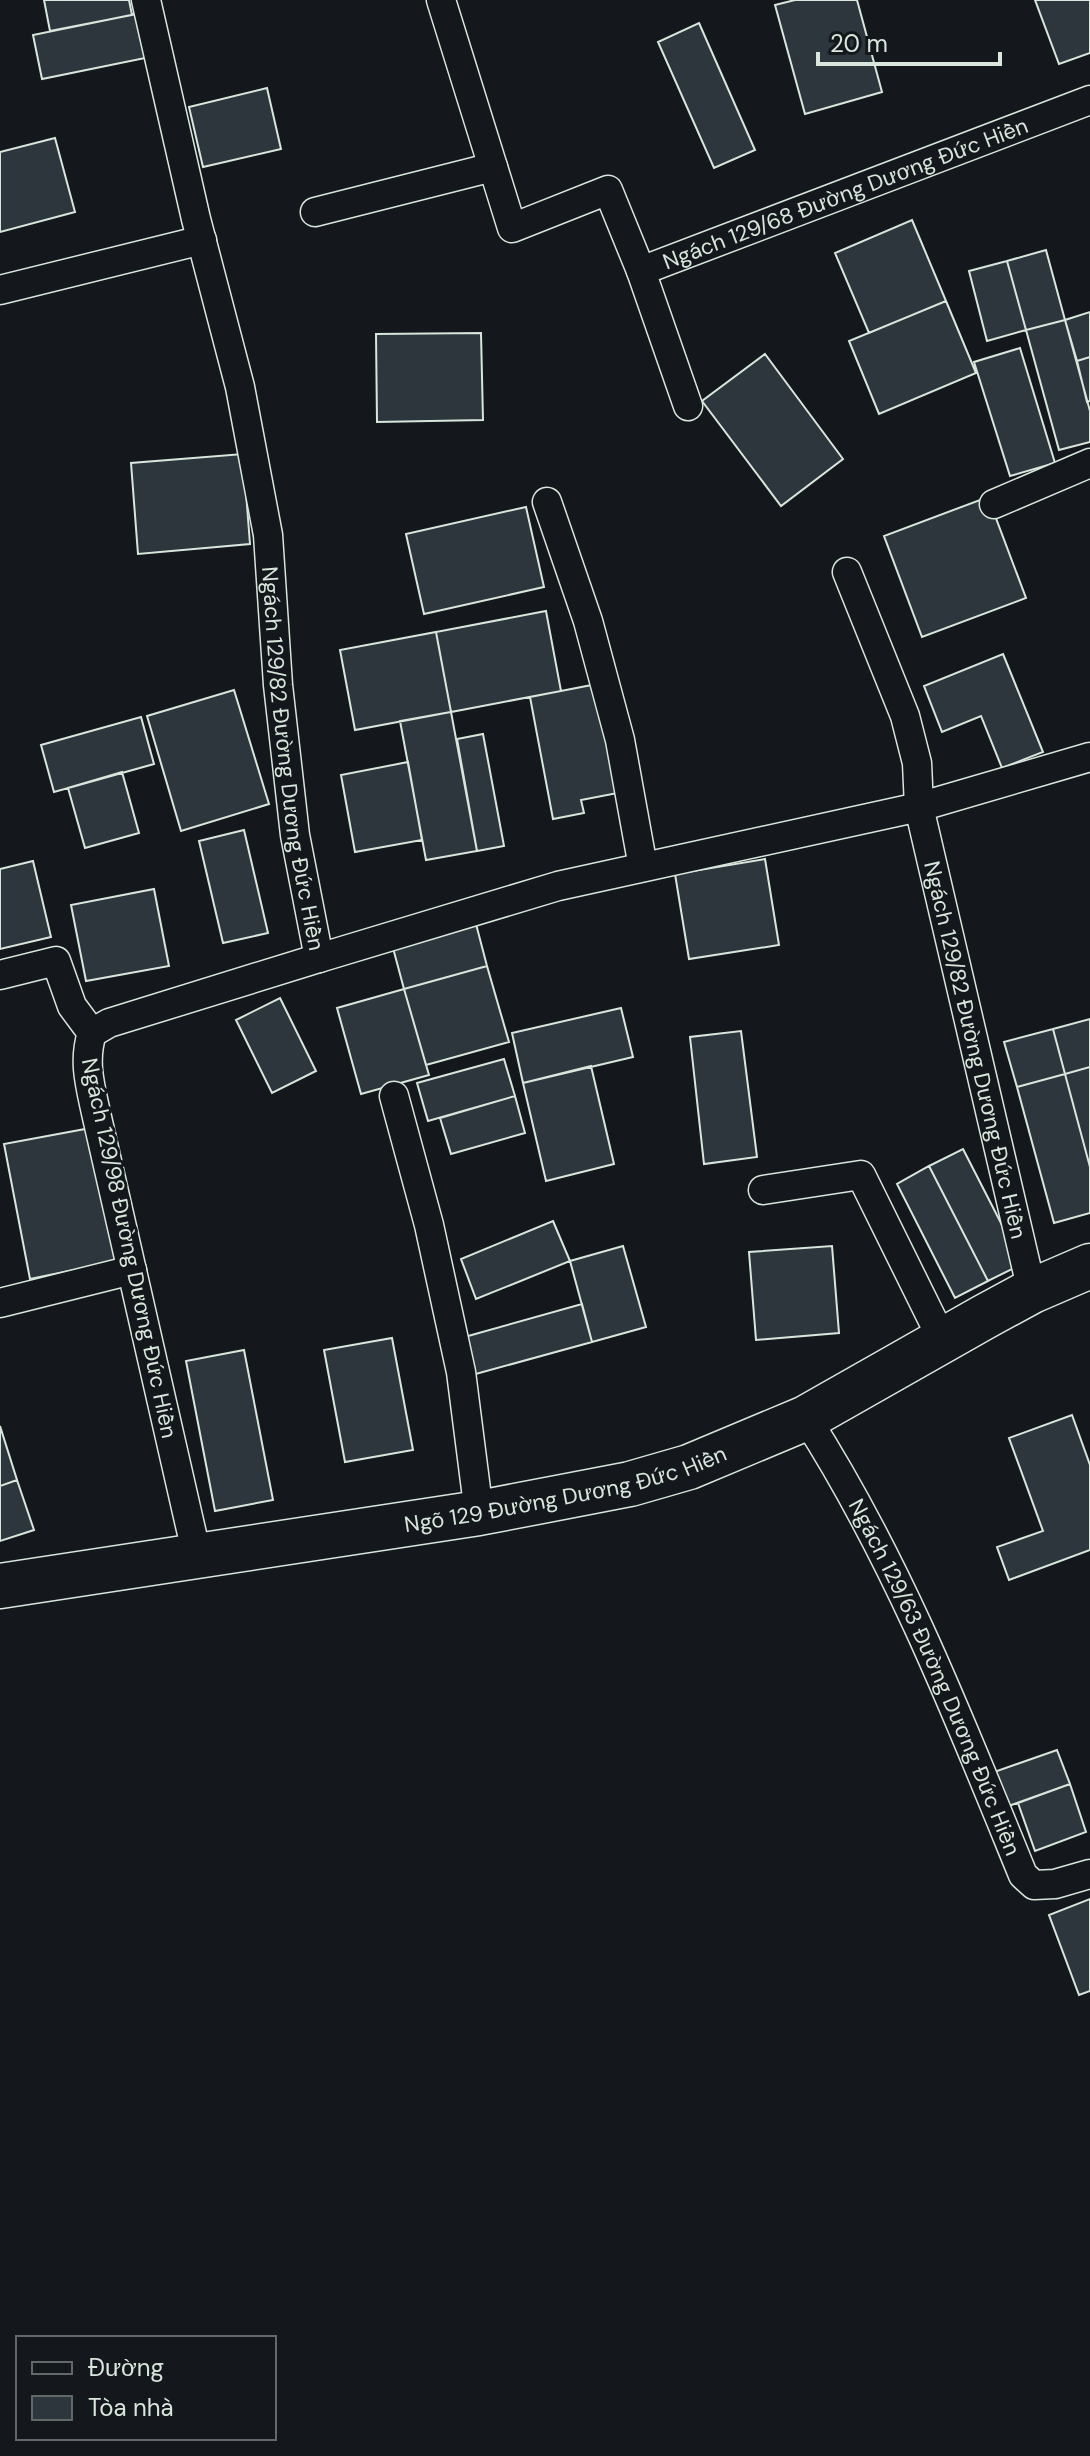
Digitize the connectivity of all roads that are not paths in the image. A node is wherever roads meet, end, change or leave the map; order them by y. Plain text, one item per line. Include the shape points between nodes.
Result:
1 (146, 0) edge
2 (441, 0) edge
3 (1090, 100) edge
4 (493, 167) junction
5 (315, 212) dead end
6 (202, 240) junction
7 (641, 271) junction
8 (0, 290) edge
9 (688, 406) dead end
10 (1090, 463) edge
11 (547, 502) dead end
12 (994, 504) dead end
13 (847, 572) dead end
14 (1090, 757) edge
15 (919, 807) junction
16 (643, 867) junction
17 (319, 958) junction
18 (0, 975) edge
19 (92, 1033) junction
20 (394, 1096) dead end
21 (763, 1190) dead end
22 (1090, 1266) edge
23 (132, 1270) junction
24 (1032, 1291) junction
25 (0, 1303) edge
26 (943, 1341) junction
27 (806, 1418) junction
28 (479, 1513) junction
29 (197, 1556) junction
30 (0, 1586) edge
31 (1090, 1874) edge

1 - 6 lane, Ngách 129/82 Đường Dương Đức Hiền
2 - 4 lane, Ngách 129/68 Đường Dương Đức Hiền
3 - 7 lane, Ngách 129/68 Đường Dương Đức Hiền
4 - 5 lane
4 - 7 lane, Ngách 129/68 Đường Dương Đức Hiền via 512,228 608,190
6 - 8 lane
6 - 17 lane, Ngách 129/82 Đường Dương Đức Hiền via 240,387 268,535 295,835
7 - 9 lane
10 - 12 lane
11 - 16 lane via 588,621 620,740
13 - 15 lane, Ngách 129/82 Đường Dương Đức Hiền via 905,716 917,763
14 - 15 lane
15 - 16 lane, Ngách 129/82 Đường Dương Đức Hiền
15 - 24 lane, Ngách 129/82 Đường Dương Đức Hiền
16 - 17 lane, Ngách 129/82 Đường Dương Đức Hiền via 504,900
17 - 19 lane, Ngách 129/98 Đường Dương Đức Hiền via 109,1023
18 - 19 lane via 56,961 72,1006
19 - 23 lane, Ngách 129/98 Đường Dương Đức Hiền via 87,1068
20 - 28 lane via 461,1372
21 - 26 lane via 861,1175
22 - 24 street, Ngõ 129 Đường Dương Đức Hiền
23 - 25 lane
23 - 29 lane, Ngách 129/98 Đường Dương Đức Hiền
24 - 26 street, Ngõ 129 Đường Dương Đức Hiền
26 - 27 street, Ngõ 129 Đường Dương Đức Hiền
27 - 28 street, Ngõ 129 Đường Dương Đức Hiền via 689,1467
27 - 31 lane, Ngách 129/63 Đường Dương Đức Hiền via 893,1572 1023,1875 1034,1885
28 - 29 street, Ngõ 129 Đường Dương Đức Hiền
29 - 30 street, Ngõ 129 Đường Dương Đức Hiền

